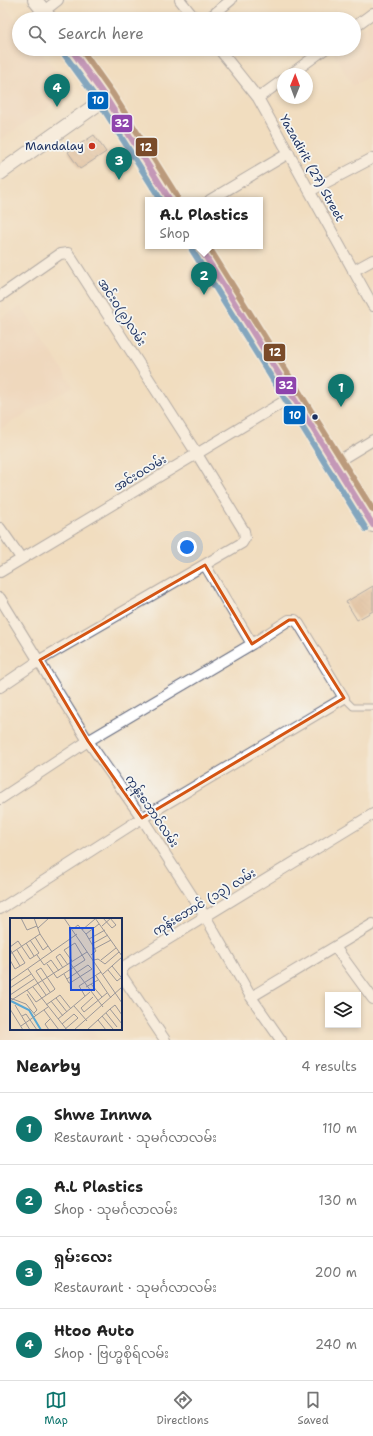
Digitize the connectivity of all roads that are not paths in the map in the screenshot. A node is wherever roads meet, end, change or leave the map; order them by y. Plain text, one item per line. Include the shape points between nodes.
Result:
1 (35, 0) edge
2 (58, 0) edge
3 (180, 0) edge
4 (231, 0) edge
5 (45, 12) edge
6 (49, 12) edge
7 (189, 12) edge
8 (216, 12) edge
9 (373, 13) edge
10 (361, 22) edge
11 (76, 56) edge
12 (225, 56) edge
13 (315, 56) edge
14 (299, 68) edge
15 (277, 84) edge
16 (106, 98) junction
17 (258, 98) junction
18 (289, 153) junction
19 (373, 158) edge
20 (0, 173) edge
21 (310, 191) junction
22 (168, 197) edge
23 (215, 197) edge
24 (201, 249) edge
25 (373, 260) edge
26 (353, 271) junction
27 (0, 296) edge
28 (373, 306) edge
29 (293, 396) junction
30 (373, 440) edge
31 (197, 454) junction
32 (335, 463) junction
33 (373, 525) edge
34 (0, 528) edge
35 (21, 558) junction
36 (205, 565) junction
37 (0, 572) edge
38 (0, 598) edge
39 (252, 644) junction
40 (40, 660) junction
41 (0, 687) edge
42 (344, 698) junction
43 (373, 707) edge
44 (88, 741) junction
45 (0, 799) edge
46 (373, 814) edge
47 (142, 818) junction
48 (0, 909) edge
49 (204, 916) junction
50 (373, 924) edge
51 (335, 947) junction
52 (251, 997) junction
53 (373, 999) edge
54 (165, 1040) edge
55 (281, 1040) edge

1 - 5 main road
2 - 6 street
3 - 7 street
4 - 8 street
9 - 10 street
11 - 16 main road
12 - 17 street, Yazadirit (27) Street
13 - 14 street
15 - 17 street
16 - 20 main road
16 - 22 main road
17 - 18 street, Yazadirit (27) Street
18 - 21 street, Yazadirit (27) Street
18 - 23 street
19 - 21 street
21 - 26 street, Yazadirit (27) Street
24 - 29 main road
25 - 26 street
26 - 28 street, Yazadirit (27) Street
27 - 31 street, အင်းဝ(၉)လမ်း via 60,254 68,253
29 - 31 street, အင်းဝလမ်း
29 - 32 main road
30 - 32 street
31 - 35 street, အင်းဝလမ်း
31 - 36 street via 244,531 245,538 242,543
32 - 33 main road
34 - 35 street
35 - 37 street, အင်းဝလမ်း
36 - 39 street
36 - 40 street
38 - 40 street, ကုန်းဘောင်လမ်း
39 - 42 street via 289,620 295,620
39 - 44 street
40 - 41 street
40 - 44 street, ကုန်းဘောင်လမ်း
42 - 43 lane via 353,707
42 - 47 street
44 - 45 street
44 - 47 street, ကုန်းဘောင်လမ်း
46 - 49 street, ကုန်းဘောင် (၁၃) လမ်း
47 - 48 street
47 - 49 street, ကုန်းဘောင်လမ်း
49 - 52 street, ကုန်းဘောင်လမ်း
49 - 54 street, ကုန်းဘောင် (၁၃) လမ်း via 122,970 122,976
50 - 51 street
51 - 52 street
51 - 53 street
52 - 55 street, ကုန်းဘောင်လမ်း

